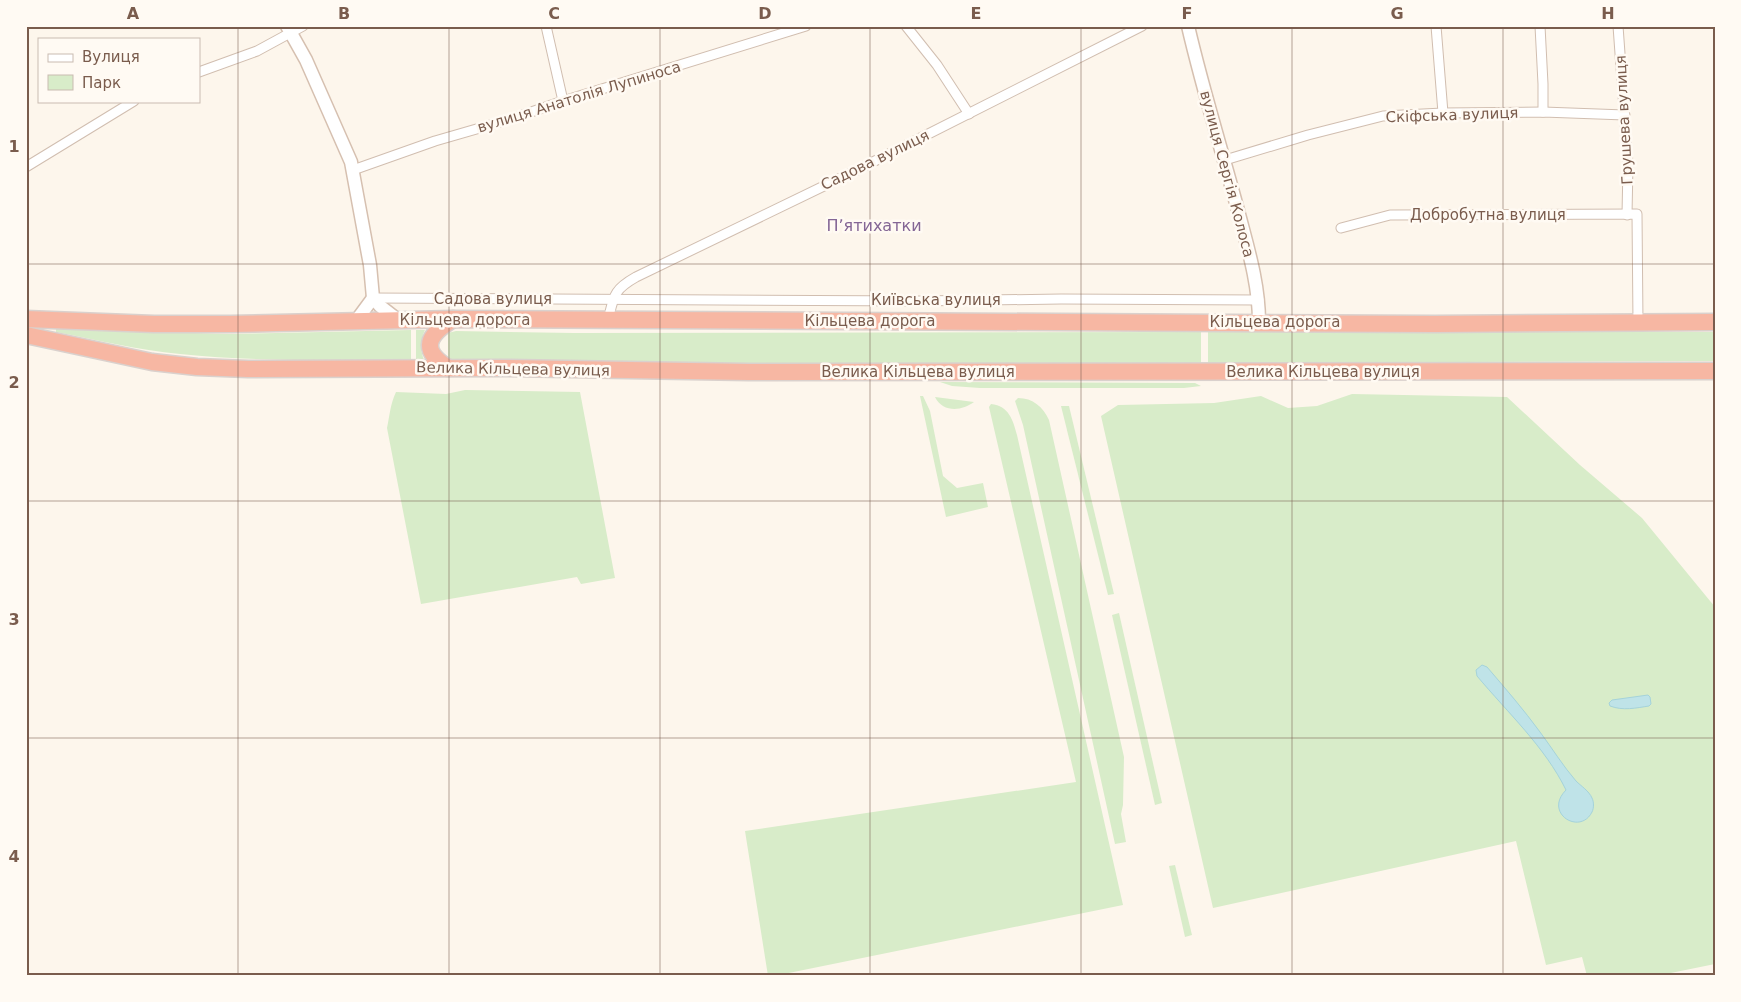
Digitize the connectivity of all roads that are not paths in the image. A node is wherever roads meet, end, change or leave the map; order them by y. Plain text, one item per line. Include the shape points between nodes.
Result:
1 (546, 26) edge
2 (806, 26) edge
3 (906, 26) edge
4 (1142, 26) edge
5 (1188, 26) edge
6 (1436, 26) edge
7 (1540, 26) edge
8 (1618, 26) edge
9 (294, 28) edge
10 (200, 72) edge
11 (563, 101) junction
12 (132, 102) edge
13 (1543, 112) junction
14 (969, 114) junction
15 (1443, 114) junction
16 (1625, 115) junction
17 (1225, 160) junction
18 (26, 167) edge
19 (353, 170) junction
20 (1627, 215) junction
21 (1341, 228) dead end
22 (373, 298) junction
23 (613, 298) junction
24 (1259, 300) junction
25 (26, 319) edge
26 (453, 319) junction
27 (398, 320) junction
28 (608, 320) junction
29 (356, 321) junction
30 (1259, 322) junction
31 (1638, 322) junction
32 (1715, 322) edge
33 (26, 336) edge
34 (448, 368) junction
35 (1715, 371) edge

1 - 11 street
2 - 11 street, вулиця Анатолія Лупиноса
3 - 14 street via 937,65
4 - 14 street, Садова вулиця
5 - 17 street, вулиця Сергія Колоса
6 - 15 street
7 - 13 street
8 - 16 street, Грушева вулиця
9 - 10 street via 257,51
9 - 19 street
11 - 19 street, вулиця Анатолія Лупиноса
12 - 18 street
13 - 15 street, Скіфська вулиця
13 - 16 street, Скіфська вулиця
14 - 23 street, Садова вулиця via 636,277 618,290
15 - 17 street, Скіфська вулиця via 1383,116
16 - 20 street, Грушева вулиця
17 - 24 street, вулиця Сергія Колоса
19 - 22 street
20 - 21 street, Добробутна вулиця via 1390,215
20 - 31 street, Добробутна вулиця via 1636,214
22 - 23 street, Садова вулиця
22 - 27 street
22 - 29 street
23 - 24 street, Київська вулиця
23 - 28 street
24 - 30 street, вулиця Сергія Колоса
25 - 29 highway, Кільцева дорога via 154,324
26 - 27 highway, Кільцева дорога
26 - 28 highway, Кільцева дорога
26 - 34 highway via 434,333 430,342 434,358
27 - 29 highway, Кільцева дорога
28 - 30 highway, Кільцева дорога
30 - 31 highway, Кільцева дорога
31 - 32 highway, Кільцева дорога
33 - 34 highway, Велика Кільцева вулиця via 176,365 218,368
34 - 35 highway, Велика Кільцева вулиця via 748,372

